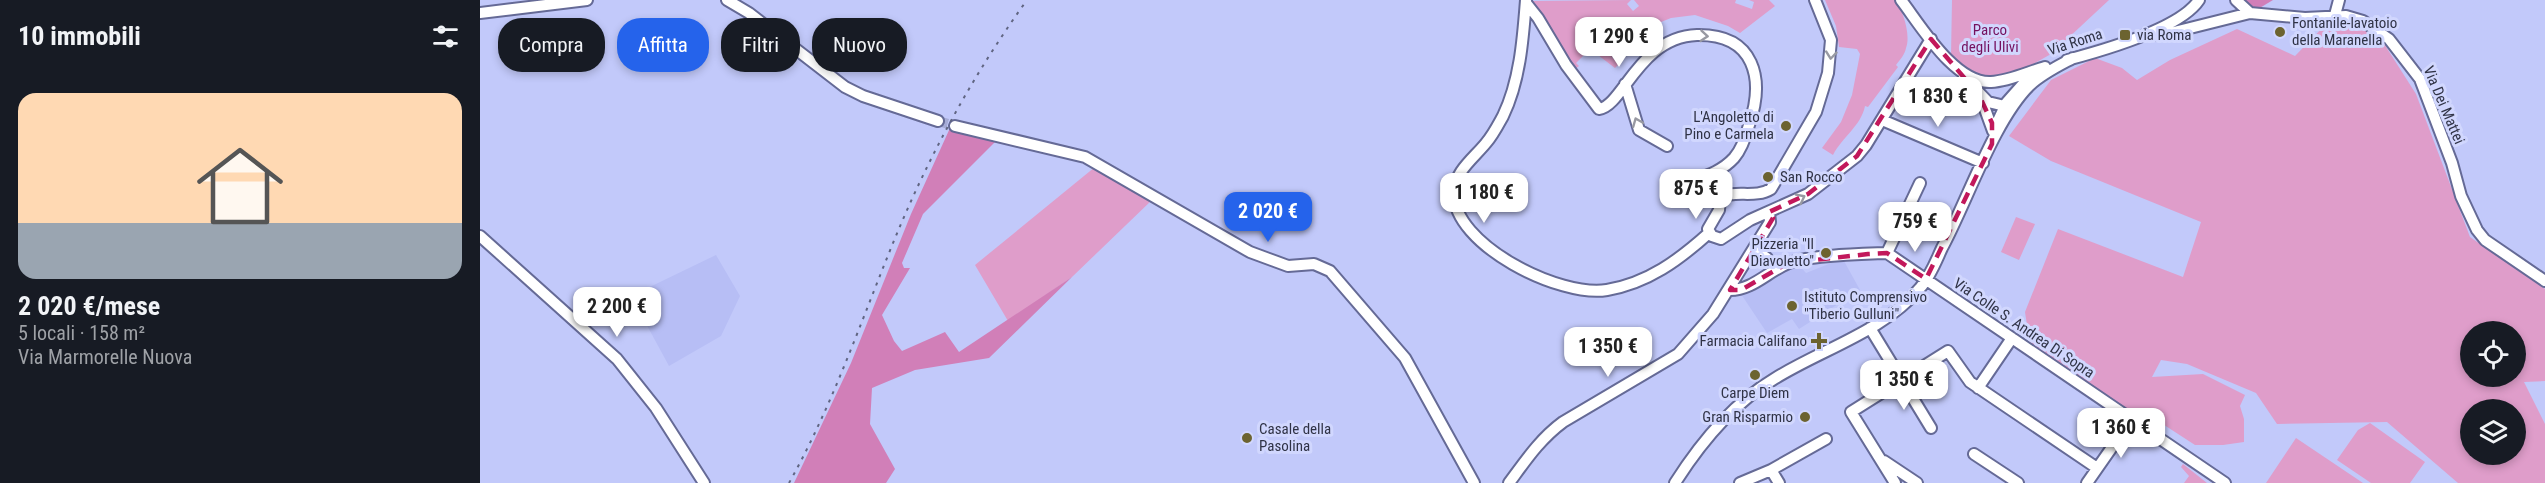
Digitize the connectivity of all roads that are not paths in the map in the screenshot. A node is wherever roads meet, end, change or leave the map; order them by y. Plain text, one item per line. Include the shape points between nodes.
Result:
1 (587, 0) edge
2 (727, 0) edge
3 (1815, 0) edge
4 (1901, 0) edge
5 (2199, 0) edge
6 (2236, 0) edge
7 (2339, 0) edge
8 (1526, 2) edge
9 (480, 13) edge
10 (2250, 13) junction
11 (2335, 15) junction
12 (2142, 35) junction
13 (1931, 39) junction
14 (2073, 58) junction
15 (2045, 67) junction
16 (1958, 70) junction
17 (1999, 81) junction
18 (1624, 84) junction
19 (1979, 95) junction
20 (2008, 105) junction
21 (1882, 120) junction
22 (938, 121) tunnel mouth
23 (955, 126) tunnel mouth
24 (1993, 140) junction
25 (1667, 146) dead end
26 (1983, 163) junction
27 (1920, 183) dead end
28 (1720, 198) junction
29 (1769, 212) junction
30 (1711, 235) junction
31 (480, 236) edge
32 (1754, 249) junction
33 (1887, 253) junction
34 (1767, 258) dead end
35 (1926, 279) junction
36 (2545, 280) edge
37 (1730, 290) junction
38 (1869, 328) junction
39 (2012, 338) junction
40 (1901, 380) junction
41 (1978, 388) junction
42 (2132, 420) junction
43 (1931, 428) dead end
44 (1826, 439) dead end
45 (1974, 454) dead end
46 (1879, 458) junction
47 (2097, 468) junction
48 (1771, 470) junction
49 (704, 483) edge
50 (1474, 483) edge
51 (1509, 483) edge
52 (1675, 483) edge
53 (1740, 483) edge
54 (1779, 483) edge
55 (1895, 483) edge
56 (1917, 483) edge
57 (2018, 483) edge
58 (2087, 483) edge
59 (2225, 483) edge

1 - 9 street
2 - 22 street via 845,87
3 -> 28 street via 1832,46 1821,101 1767,192
4 - 13 street
5 - 12 street, Via Roma via 2180,19
6 - 10 street
7 - 11 street
8 - 18 street via 1596,106 1602,109 1608,105
8 - 30 street via 1512,96 1492,136 1465,166 1455,184 1456,207 1464,223 1485,244 1529,273 1559,285 1592,291 1624,286 1653,275
10 - 11 street, Via Dei Mattei via 2305,18
10 - 12 street, Via Dei Mattei via 2170,33
11 - 36 street, Via Dei Mattei via 2377,28 2404,56 2420,79 2477,230 2485,240
12 - 14 street, Via Roma
13 - 16 street
13 - 21 street
14 - 15 street, Via Roma
14 - 20 street via 2039,77
15 - 17 street
15 - 20 street, Via Roma via 2028,77
16 - 17 street via 1976,81
16 - 19 street
17 - 20 street
25 -> 18 street via 1639,130
18 -> 28 street via 1652,53 1678,38 1704,35 1735,45 1752,62 1757,75 1756,96 1740,149 1722,168 1695,180
19 - 20 street via 1991,104
19 - 24 street via 1990,117
20 - 24 street
21 - 26 street
29 -> 21 street via 1805,196 1857,156
23 - 50 street via 1085,157 1250,252 1288,266 1314,264 1330,271 1420,380
24 - 26 street
26 - 35 street
27 - 33 street
28 - 30 street via 1719,210 1709,225
29 - 30 street via 1723,239
29 - 32 street via 1771,220
31 - 49 street via 617,359 656,408
32 - 34 street
32 - 37 street
33 - 35 street, Via Colle S. Andrea Di Sopra
33 - 37 street via 1788,263 1741,290
35 - 38 street via 1895,312
35 - 39 street, Via Colle S. Andrea Di Sopra
37 - 51 street via 1678,354 1563,422 1532,449
38 - 40 street
38 - 52 street via 1755,391 1712,432
39 - 41 street
39 - 42 street, Via Colle S. Andrea Di Sopra
40 - 41 street via 1948,351
40 - 43 street
40 - 46 street via 1851,412
41 - 47 street
42 - 47 street
42 - 59 street, Via Colle S. Andrea Di Sopra
44 - 48 street
45 - 57 street
46 - 55 street
46 - 56 street
47 - 58 street
48 - 53 street
48 - 54 street

